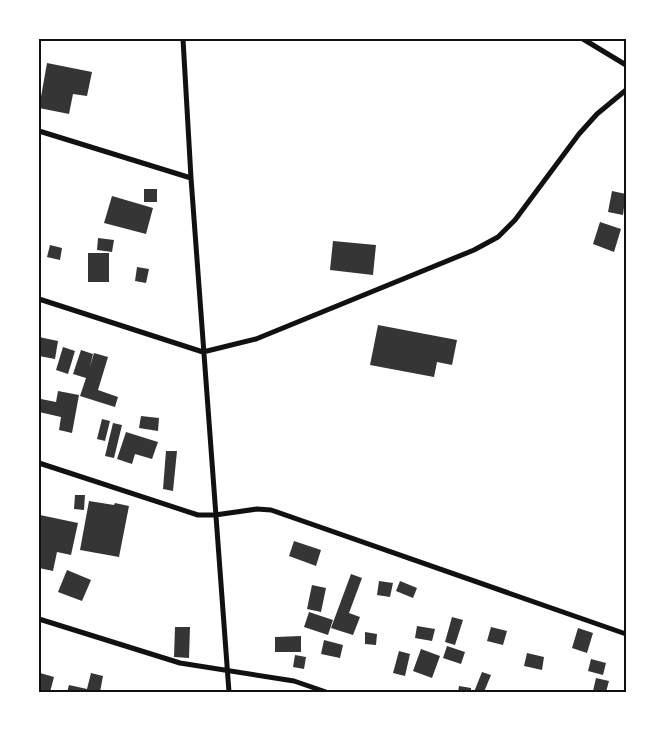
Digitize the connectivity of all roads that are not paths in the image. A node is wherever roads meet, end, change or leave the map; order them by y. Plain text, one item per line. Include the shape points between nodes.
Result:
1 (183, 39) edge
2 (583, 39) edge
3 (626, 65) edge
4 (626, 90) edge
5 (39, 131) edge
6 (191, 178) junction
7 (39, 298) edge
8 (203, 352) junction
9 (39, 463) edge
10 (215, 515) junction
11 (39, 619) edge
12 (626, 634) edge
13 (227, 670) junction
14 (229, 692) edge
15 (326, 692) edge

1 - 6 street
2 - 3 street
4 - 8 street via 579,134 515,220 498,237 474,250 256,339
5 - 6 street
6 - 8 street
7 - 8 street
8 - 10 street
9 - 10 street via 198,515
10 - 12 street via 271,510
10 - 13 street
11 - 13 street via 180,662
13 - 14 street
13 - 15 street via 294,681

